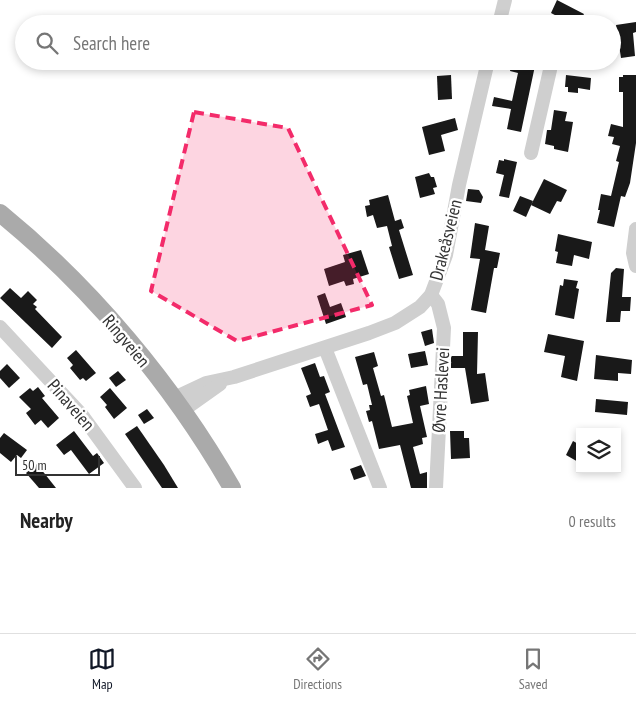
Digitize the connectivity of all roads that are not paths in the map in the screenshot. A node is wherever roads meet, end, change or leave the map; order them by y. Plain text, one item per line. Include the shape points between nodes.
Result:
1 (504, 0) edge
2 (501, 15) edge
3 (486, 70) edge
4 (550, 70) edge
5 (531, 152) dead end
6 (0, 213) edge
7 (636, 229) edge
8 (636, 266) edge
9 (431, 295) junction
10 (2, 334) edge
11 (325, 348) junction
12 (178, 405) junction
13 (136, 488) edge
14 (232, 488) edge
15 (380, 488) edge
16 (436, 488) edge

1 - 2 street
3 - 9 street, Drakeåsveien via 446,255
4 - 5 street
6 - 12 main road, Ringveien via 38,245 90,299
7 - 8 street via 633,253
9 - 11 street, Drakeåsveien via 420,307 395,323
9 - 16 street, Øvre Haslevei via 438,304 444,328
10 - 13 street, Pinaveien via 81,414
11 - 12 street, Drakeåsveien via 206,383
11 - 15 street
12 - 14 main road, Ringveien

